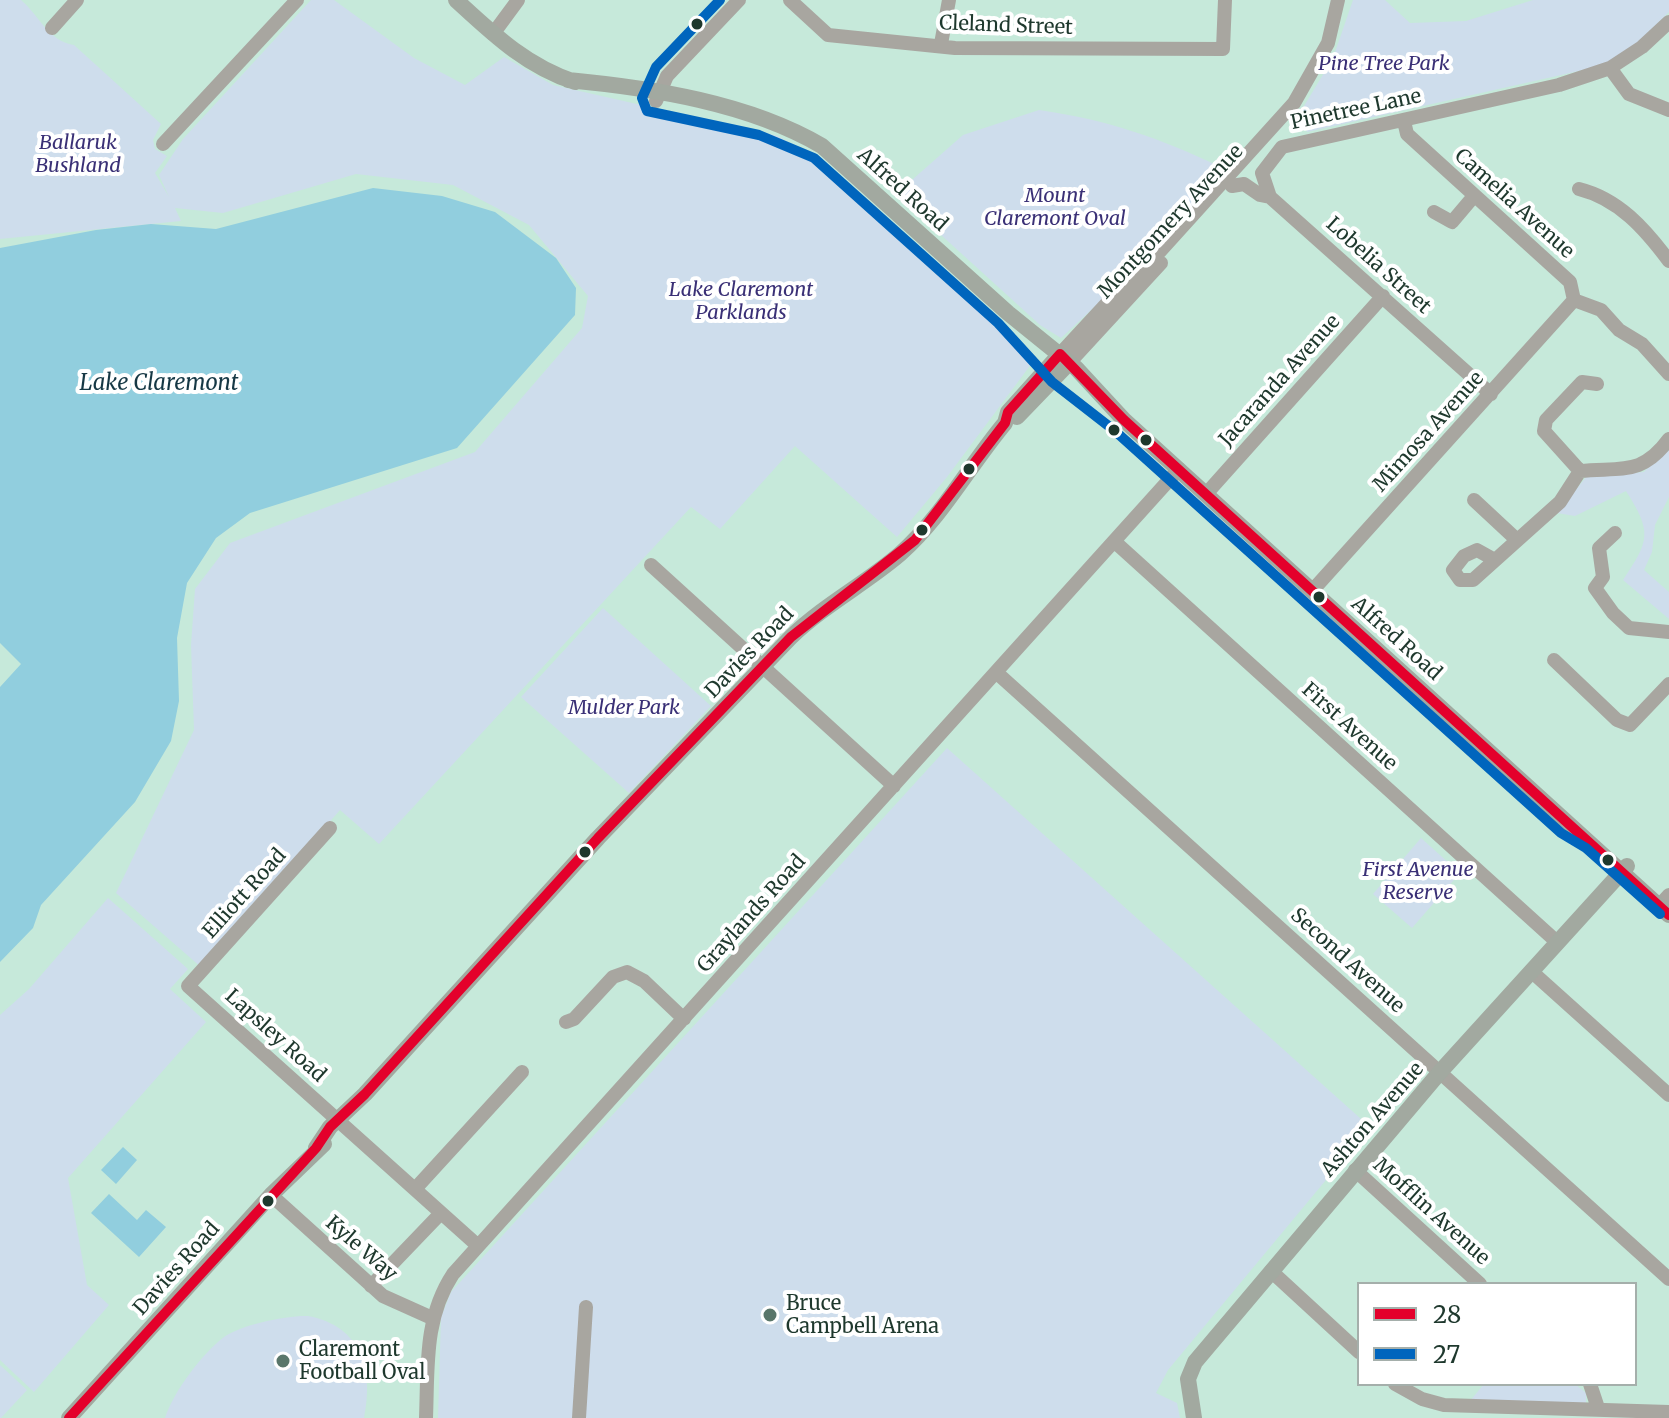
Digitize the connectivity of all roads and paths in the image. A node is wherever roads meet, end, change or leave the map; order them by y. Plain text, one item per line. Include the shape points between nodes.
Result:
1 (77, 0) edge
2 (297, 0) edge
3 (456, 0) edge
4 (739, 0) edge
5 (790, 0) edge
6 (949, 0) edge
7 (1225, 0) edge
8 (1338, 0) edge
9 (517, 2) edge
10 (1669, 22) edge
11 (52, 28) dead end
12 (490, 31) junction
13 (941, 44) junction
14 (1610, 68) junction
15 (662, 98) junction
16 (1669, 110) edge
17 (1404, 121) junction
18 (163, 144) dead end
19 (1226, 188) junction
20 (1579, 189) dead end
21 (1474, 196) junction
22 (1270, 197) junction
23 (1434, 212) dead end
24 (1669, 261) edge
25 (1383, 296) junction
26 (1574, 300) junction
27 (1061, 363) junction
28 (1669, 374) edge
29 (1597, 384) dead end
30 (1491, 394) junction
31 (1669, 439) edge
32 (1179, 469) junction
33 (1580, 471) junction
34 (1206, 494) junction
35 (1474, 500) dead end
36 (1615, 533) dead end
37 (1517, 540) junction
38 (1115, 542) junction
39 (1495, 560) dead end
40 (651, 565) dead end
41 (1312, 591) junction
42 (1669, 632) edge
43 (1554, 660) dead end
44 (763, 666) junction
45 (997, 673) junction
46 (1669, 684) edge
47 (894, 786) junction
48 (330, 828) dead end
49 (1624, 870) junction
50 (1666, 904) edge
51 (1557, 942) junction
52 (1531, 971) junction
53 (188, 986) joint
54 (684, 1019) junction
55 (566, 1022) dead end
56 (522, 1072) dead end
57 (1440, 1072) junction
58 (1669, 1095) edge
59 (341, 1121) junction
60 (1355, 1170) junction
61 (415, 1189) junction
62 (271, 1195) junction
63 (441, 1213) junction
64 (477, 1245) junction
65 (1271, 1271) junction
66 (1669, 1279) edge
67 (1478, 1282) edge
68 (371, 1286) junction
69 (586, 1307) dead end
70 (432, 1318) junction
71 (1357, 1350) edge
72 (1398, 1386) edge
73 (1591, 1386) edge
74 (1598, 1408) junction
75 (1669, 1412) edge
76 (69, 1418) edge
77 (426, 1418) edge
78 (579, 1418) edge
79 (1194, 1418) edge

1 - 11 street
2 - 18 street
3 - 12 main road, Alfred Road
4 - 15 street via 667,76
5 - 13 street, Cleland Street via 828,35
6 - 13 street
7 - 13 street, Cleland Street via 1223,49
8 - 19 street, Montgomery Avenue via 1328,43 1280,129
9 - 12 street
10 - 14 street, Pinetree Lane
12 - 15 main road, Alfred Road via 542,71
14 - 16 street via 1629,94
14 - 17 street, Pinetree Lane
15 - 27 main road, Alfred Road via 791,128 822,146
17 - 21 street, Camelia Avenue via 1407,134
17 - 22 street, Pinetree Lane via 1282,147 1262,173
19 - 22 street, Lobelia Street via 1244,184
19 - 27 street, Montgomery Avenue
20 - 24 street via 1623,210
21 - 23 street via 1456,228
21 - 26 street, Camelia Avenue via 1570,282
22 - 25 street, Lobelia Street
25 - 30 street, Lobelia Street
25 - 34 street, Jacaranda Avenue
26 - 28 street via 1601,310
26 - 30 street, Mimosa Avenue
27 - 32 main road, Alfred Road via 1094,401
27 - 44 main road, Davies Road via 1016,418 1005,423 924,531 814,615
29 - 33 street via 1582,382 1546,420 1544,431
30 - 41 street, Mimosa Avenue
31 - 33 street via 1638,469
32 - 34 main road, Alfred Road
32 - 38 street, Graylands Road
33 - 37 street via 1560,502
34 - 41 main road, Alfred Road
35 - 37 street
36 - 42 street via 1599,548 1603,577 1595,588 1629,628
37 - 39 street
38 - 45 street, Graylands Road
38 - 51 street, First Avenue
40 - 44 street
41 - 49 main road, Alfred Road via 1570,823 1594,837
43 - 46 street via 1617,720 1630,725
44 - 47 street
44 - 59 main road, Davies Road via 598,838 365,1094 362,1104
45 - 47 street, Graylands Road
45 - 57 street, Second Avenue
47 - 54 street, Graylands Road
48 - 53 street, Elliott Road
49 - 50 main road, Alfred Road
49 - 51 main road, Ashton Avenue
51 - 52 main road, Ashton Avenue
52 - 57 main road, Ashton Avenue
52 - 58 street
53 - 59 street, Lapsley Road
54 - 55 street via 627,972 613,977
54 - 64 street, Graylands Road
56 - 61 street
57 - 60 main road, Ashton Avenue
57 - 66 street, Second Avenue
59 - 61 street, Lapsley Road
59 - 62 main road, Davies Road
60 - 65 main road, Ashton Avenue
60 - 67 street, Mofflin Avenue
61 - 63 street, Lapsley Road
62 - 68 street, Kyle Way
62 - 76 main road, Davies Road
63 - 64 street, Lapsley Road
63 - 68 street
64 - 70 street, Graylands Road via 437,1297
65 - 71 street
65 - 79 main road, Ashton Avenue via 1195,1362 1188,1379
68 - 70 street, Kyle Way
69 - 78 street
70 - 77 street, Graylands Road
72 - 74 street via 1444,1405
73 - 74 street
74 - 75 street

